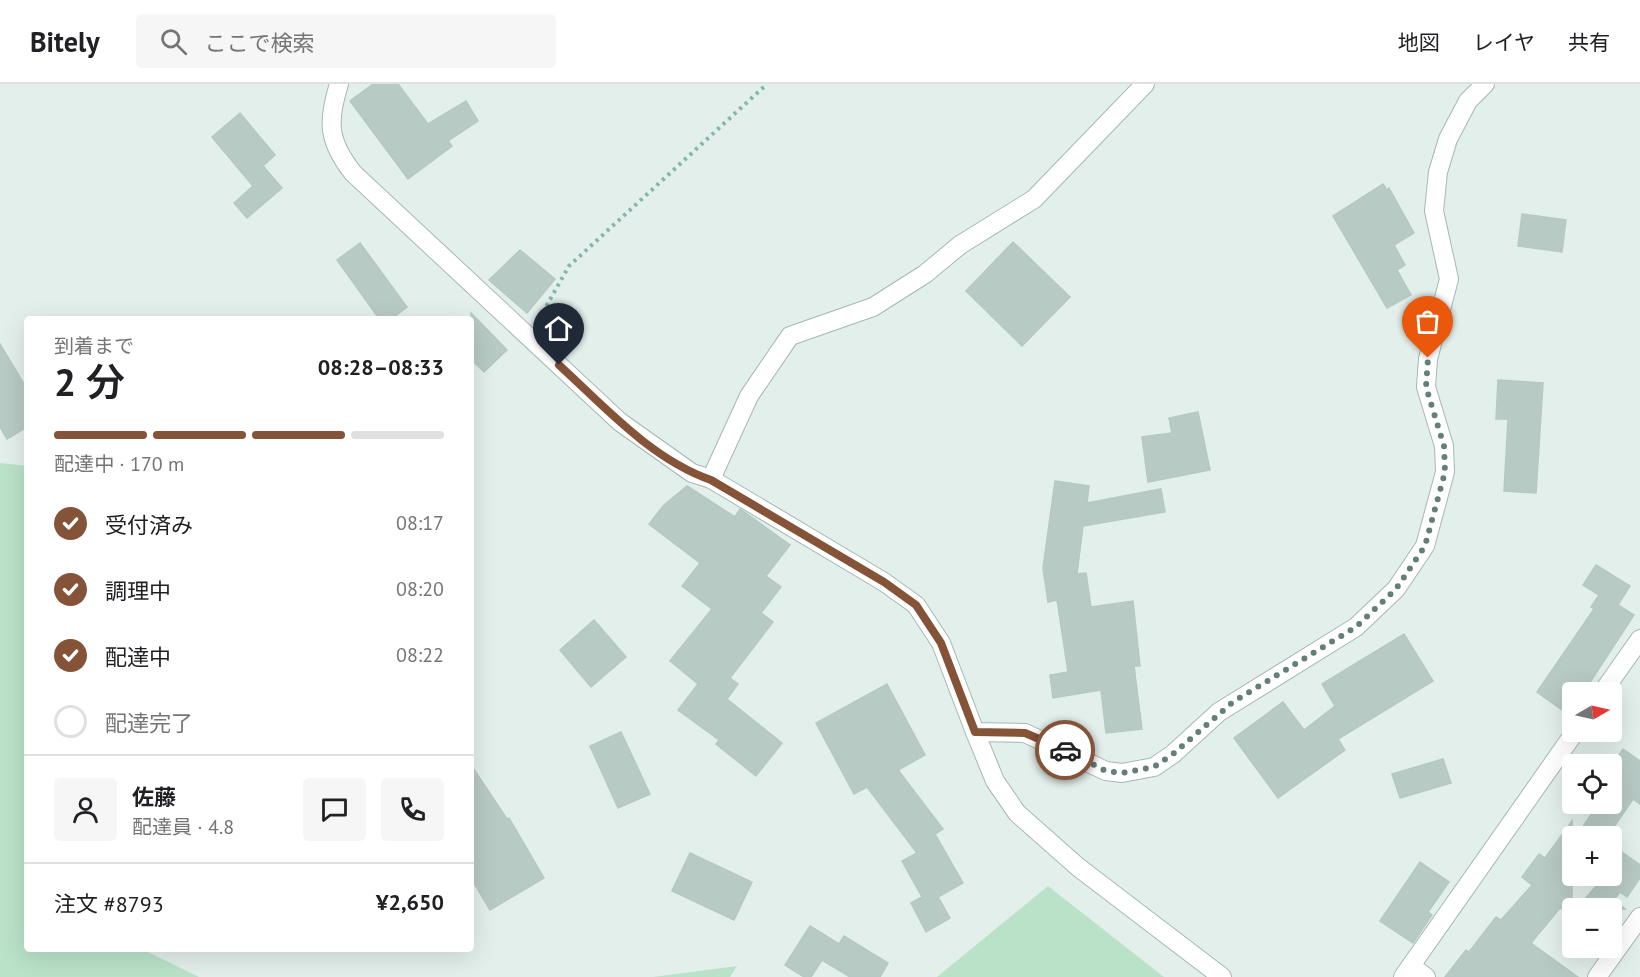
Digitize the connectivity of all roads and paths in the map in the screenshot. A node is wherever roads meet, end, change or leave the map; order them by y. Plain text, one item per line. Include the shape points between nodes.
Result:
1 (339, 84) edge
2 (767, 84) edge
3 (1145, 84) edge
4 (1485, 84) edge
5 (529, 337) junction
6 (711, 480) junction
7 (1640, 639) edge
8 (1610, 682) edge
9 (975, 732) junction
10 (1568, 742) edge
11 (1640, 917) edge
12 (1407, 971) edge
13 (1222, 977) edge
14 (1426, 977) edge
15 (1598, 977) edge

1 - 5 street via 330,120 332,136 353,173
2 - 5 path via 569,266
3 - 6 street via 1034,199 960,245 925,274 873,307 790,336 749,396
4 - 9 street via 1468,101 1448,139 1438,172 1434,211 1449,279 1428,358 1426,387 1444,446 1445,472 1425,546 1396,589 1356,627 1238,698 1173,754 1148,769 1106,771 1025,733
5 - 6 street via 645,442 692,473
6 - 9 street via 916,605 941,643
7 - 8 street
9 - 13 street via 995,781 1017,813 1078,867
10 - 12 street
11 - 15 street
12 - 14 street

